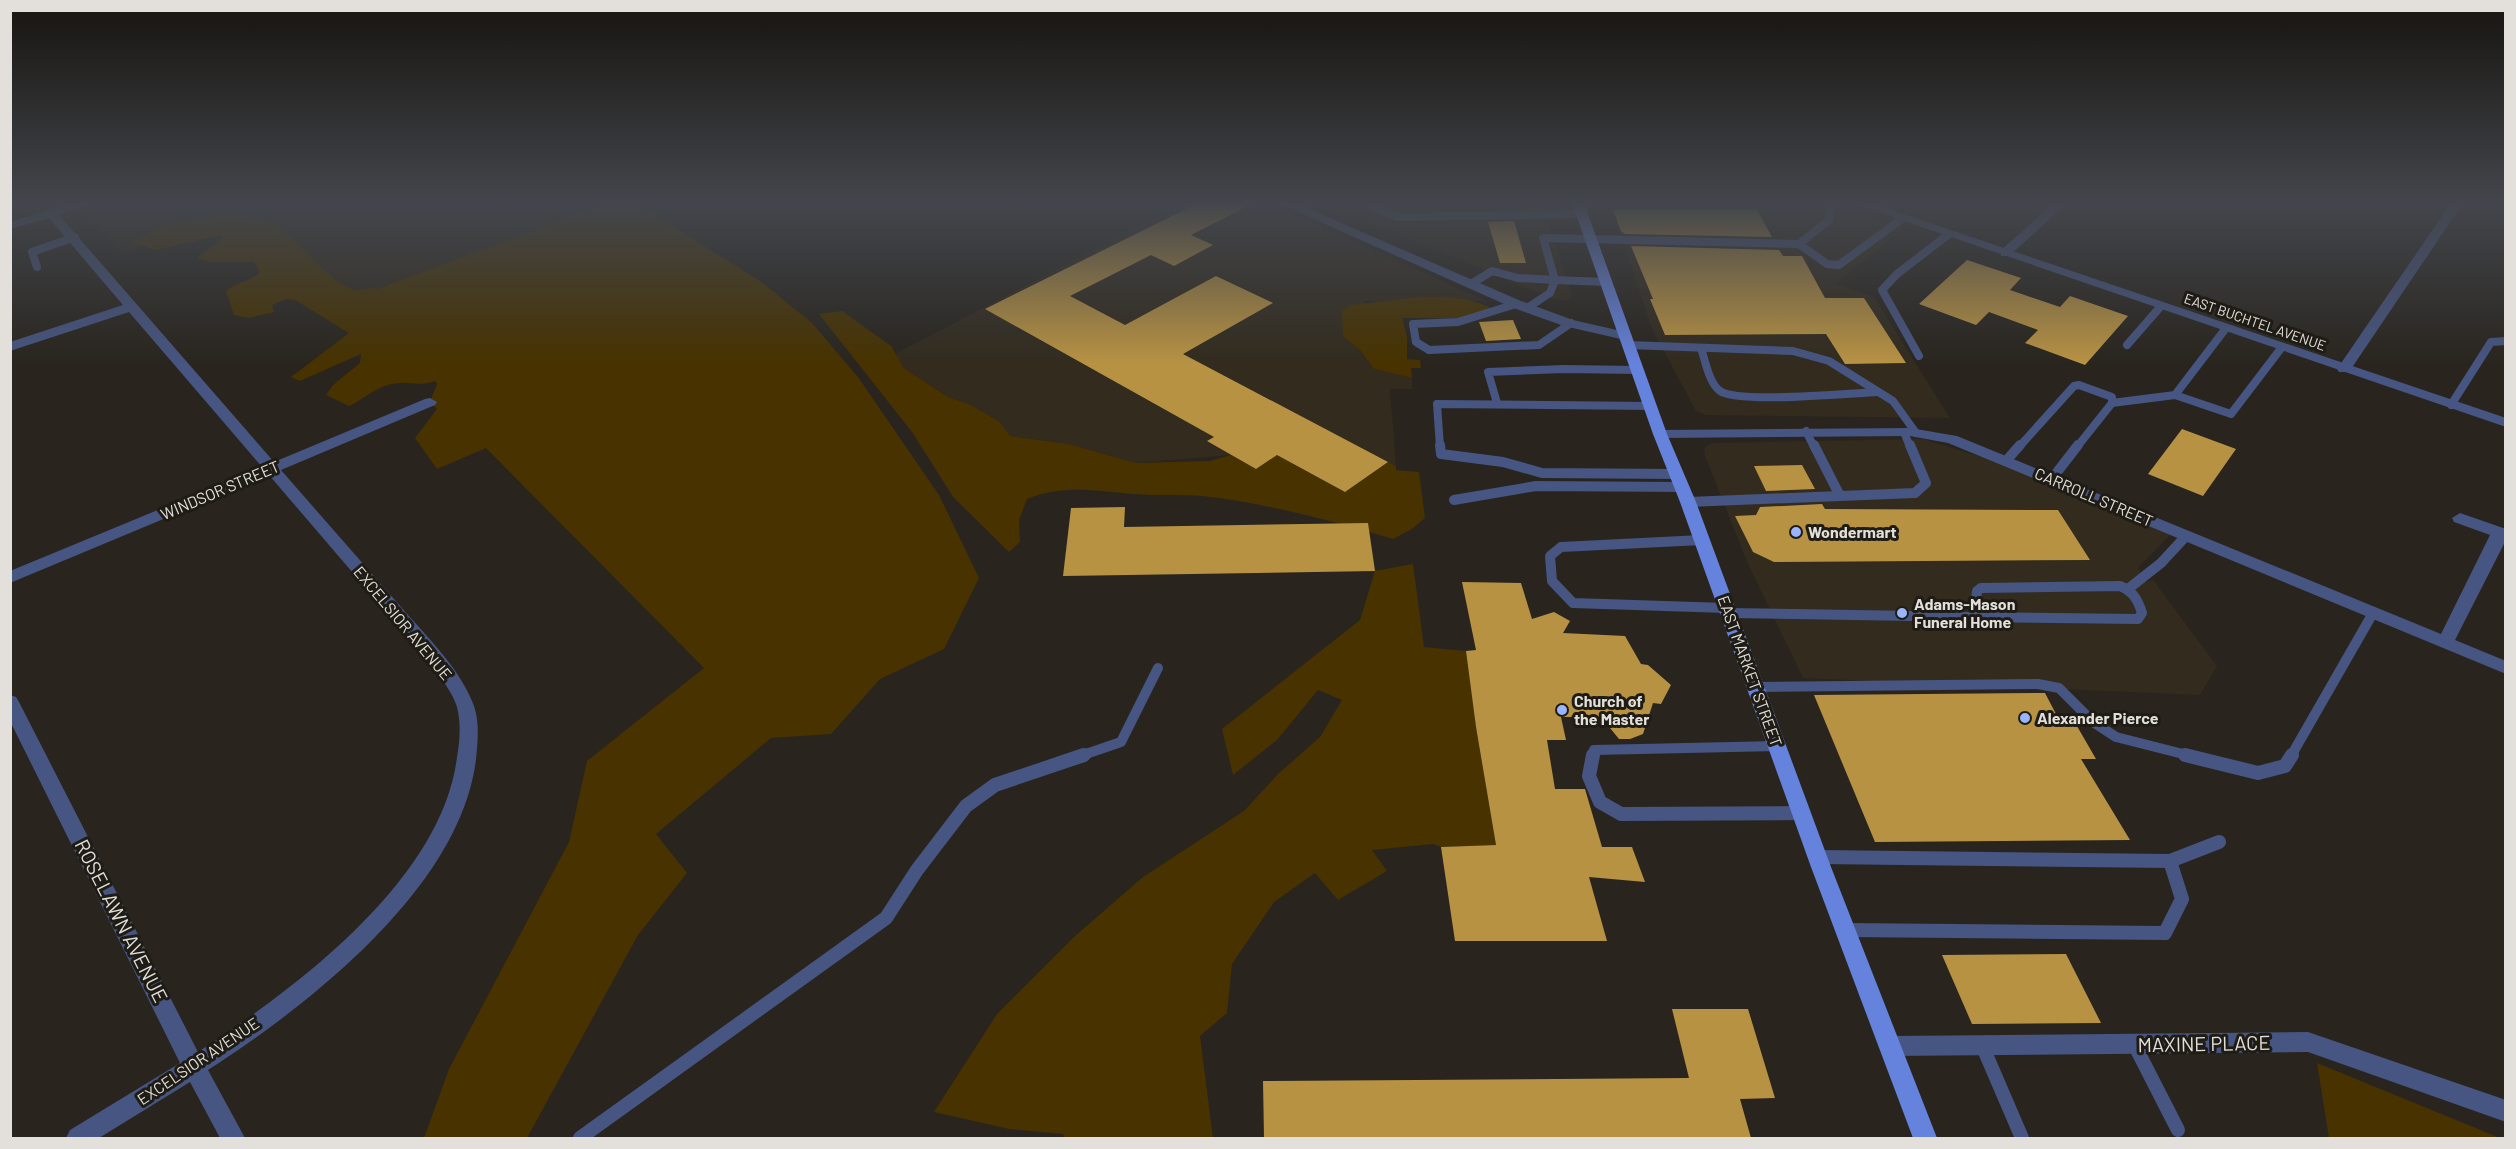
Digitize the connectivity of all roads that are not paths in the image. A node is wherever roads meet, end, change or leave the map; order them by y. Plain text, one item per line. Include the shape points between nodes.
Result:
1 (34, 257) edge
2 (91, 257) edge
3 (1408, 257) edge
4 (1548, 257) edge
5 (1598, 257) edge
6 (1817, 257) edge
7 (1851, 257) edge
8 (1921, 257) edge
9 (2016, 257) edge
10 (2420, 257) edge
11 (37, 267) dead end
12 (1554, 280) junction
13 (1606, 282) junction
14 (1471, 284) junction
15 (133, 306) junction
16 (1522, 306) junction
17 (2161, 306) junction
18 (1571, 323) junction
19 (2226, 328) junction
20 (1626, 341) junction
21 (2505, 341) edge
22 (2127, 345) dead end
23 (10, 346) edge
24 (2282, 347) junction
25 (1701, 348) junction
26 (1920, 356) dead end
27 (2344, 369) junction
28 (1637, 370) junction
29 (1878, 392) junction
30 (2175, 395) junction
31 (430, 402) dead end
32 (1497, 403) junction
33 (2112, 403) junction
34 (2451, 405) junction
35 (1650, 406) junction
36 (2505, 423) edge
37 (1806, 432) junction
38 (1910, 432) junction
39 (1660, 434) junction
40 (2006, 461) junction
41 (272, 469) junction
42 (2051, 480) junction
43 (1682, 487) junction
44 (1840, 496) junction
45 (1454, 500) dead end
46 (2460, 518) dead end
47 (2502, 534) edge
48 (2186, 536) junction
49 (1701, 540) junction
50 (10, 578) edge
51 (2128, 589) junction
52 (1727, 610) junction
53 (2373, 613) junction
54 (1974, 617) junction
55 (2445, 643) junction
56 (1158, 668) dead end
57 (2505, 669) edge
58 (1755, 687) junction
59 (10, 702) edge
60 (1778, 746) junction
61 (1803, 813) junction
62 (2219, 842) dead end
63 (1818, 856) junction
64 (2170, 861) junction
65 (1846, 930) junction
66 (2134, 1044) junction
67 (1891, 1046) junction
68 (1982, 1046) junction
69 (194, 1068) junction
70 (2505, 1111) edge
71 (2178, 1130) dead end
72 (78, 1138) edge
73 (233, 1138) edge
74 (580, 1138) edge
75 (1925, 1138) edge
76 (2022, 1138) edge

1 - 11 lane
2 - 15 street, EXCELSIOR AVENUE
3 - 14 street
4 - 12 lane
5 - 13 main road, EAST MARKET STREET
6 - 7 lane via 1827,264 1839,265
8 - 26 lane via 1893,275 1882,290
9 - 17 street, EAST BUCHTEL AVENUE
10 - 27 street
12 - 13 lane
12 - 14 lane via 1518,278 1492,271
12 - 16 lane via 1550,293
13 - 20 main road, EAST MARKET STREET
14 - 16 street
15 - 23 street
15 - 41 street, EXCELSIOR AVENUE
16 - 18 street
16 - 18 lane via 1458,322 1413,324 1416,342 1429,350 1539,345
17 - 19 street, EAST BUCHTEL AVENUE
17 - 22 lane
18 - 20 street
19 - 24 street, EAST BUCHTEL AVENUE
19 - 30 lane
20 - 25 lane
20 - 28 main road, EAST MARKET STREET
21 - 34 lane via 2491,342
24 - 27 street, EAST BUCHTEL AVENUE
24 - 30 lane via 2231,414
25 - 29 lane via 1793,351 1828,361
25 - 29 lane via 1719,390 1727,395
27 - 34 street, EAST BUCHTEL AVENUE
28 - 32 lane via 1488,372
28 - 35 main road, EAST MARKET STREET
29 - 38 lane via 1893,401
30 - 33 lane
31 - 41 street, WINDSOR STREET
32 - 35 lane
32 - 43 lane via 1437,404 1441,454 1503,462 1542,473
33 - 40 lane via 2112,396 2074,386
33 - 42 lane
34 - 36 street, EAST BUCHTEL AVENUE
35 - 39 main road, EAST MARKET STREET
37 - 38 street, CARROLL STREET
37 - 39 street, CARROLL STREET
37 - 44 lane
38 - 40 street, CARROLL STREET via 1952,439
38 - 44 lane via 1926,483 1914,493
39 - 43 main road, EAST MARKET STREET
40 - 42 street, CARROLL STREET
41 - 50 street, WINDSOR STREET
41 - 69 street, EXCELSIOR AVENUE via 443,667 465,703 469,735 466,772 441,834 388,910 320,977
42 - 48 street, CARROLL STREET
43 - 44 lane
43 - 45 lane via 1536,486
43 - 49 main road, EAST MARKET STREET
46 - 47 street
47 - 55 street
48 - 51 lane via 2161,563
48 - 53 street, CARROLL STREET
49 - 52 main road, EAST MARKET STREET
49 - 52 lane via 1561,547 1550,556 1552,581 1573,603
51 - 54 lane via 1981,588 1977,591
51 - 54 lane via 2137,597 2142,613 2138,619
52 - 54 lane
52 - 58 main road, EAST MARKET STREET
53 - 55 street, CARROLL STREET
53 - 58 lane via 2285,766 2258,773 2116,737 2093,722 2059,688 2038,684
55 - 57 street, CARROLL STREET
56 - 74 lane via 1121,742 995,785 966,806 886,918
58 - 60 main road, EAST MARKET STREET
59 - 69 street, ROSELAWN AVENUE
60 - 61 main road, EAST MARKET STREET
60 - 61 lane via 1594,750 1589,776 1600,802 1621,814
61 - 63 main road, EAST MARKET STREET
62 - 64 lane
63 - 64 lane
63 - 65 main road, EAST MARKET STREET
64 - 65 lane via 2182,899 2165,933
65 - 67 main road, EAST MARKET STREET
66 - 68 street, MAXINE PLACE
66 - 70 street, MAXINE PLACE via 2308,1042
66 - 71 lane
67 - 68 street, MAXINE PLACE
67 - 75 main road, EAST MARKET STREET
68 - 76 lane
69 - 72 street, EXCELSIOR AVENUE
69 - 73 street, ROSELAWN AVENUE

